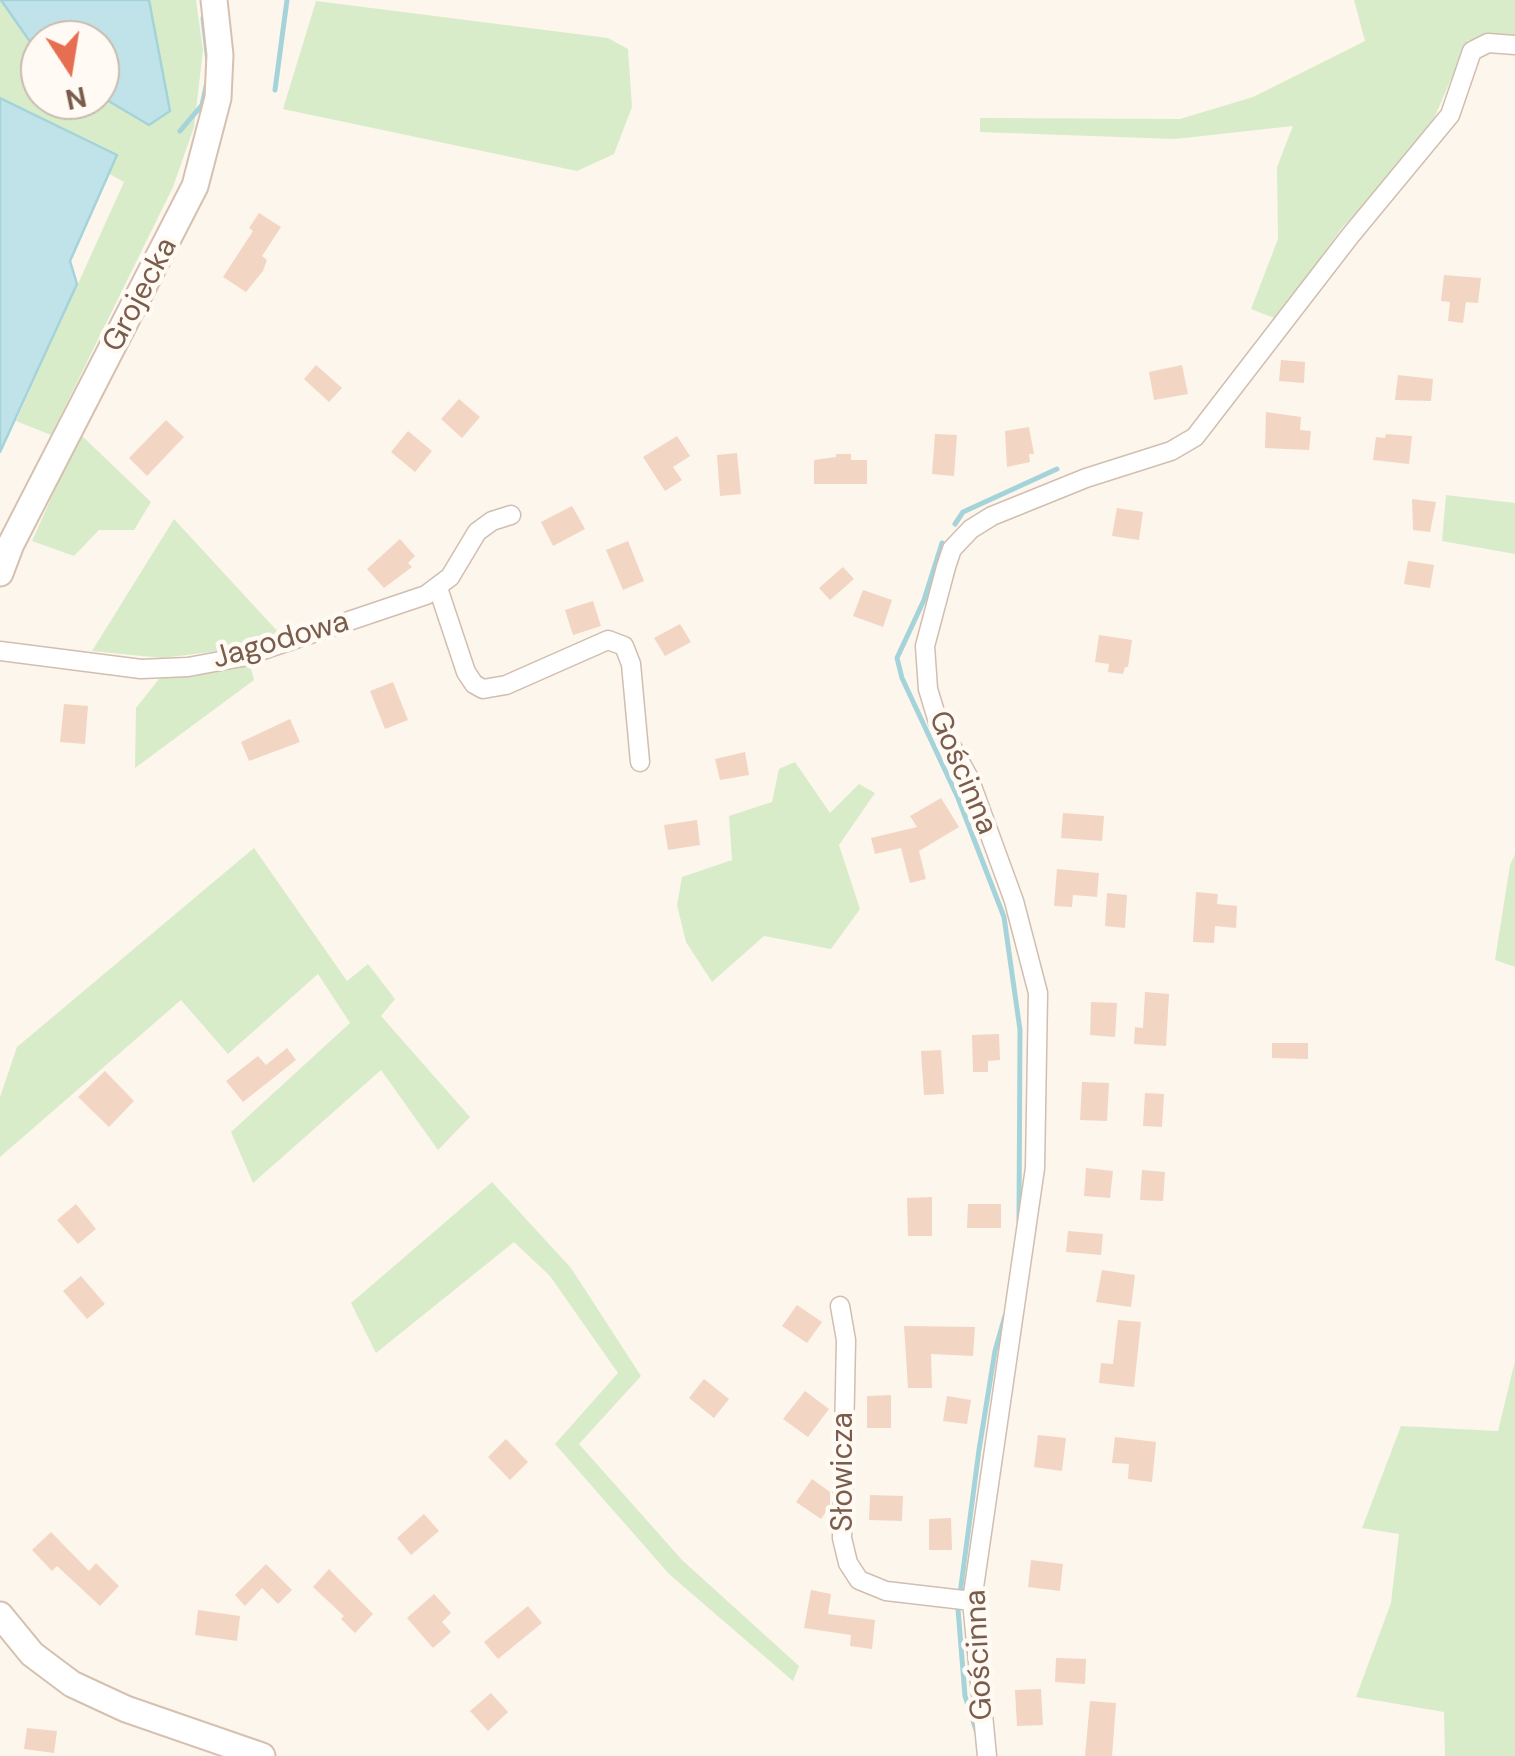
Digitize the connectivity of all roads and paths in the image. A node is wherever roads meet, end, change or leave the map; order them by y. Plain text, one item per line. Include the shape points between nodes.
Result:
1 (214, 0) edge
2 (1515, 46) edge
3 (511, 514) dead end
4 (0, 573) edge
5 (438, 588) junction
6 (0, 650) edge
7 (640, 762) dead end
8 (840, 1306) dead end
9 (972, 1601) junction
10 (0, 1615) edge
11 (262, 1756) edge
12 (987, 1756) edge

1 - 4 street, Grojecka via 218,98 195,186
2 - 9 street, Gościnna via 1488,43 1472,51 1450,115 1194,437 992,516 952,549 927,635 928,689 969,778 1038,992 1035,1168
3 - 5 street via 476,532
5 - 6 street, Jagodowa via 242,656 188,667 141,669
5 - 7 street via 466,672 483,689 608,640 624,646
8 - 9 street, Słowicza via 846,1340 842,1538 848,1562 859,1580 886,1592
9 - 12 street, Gościnna
10 - 11 street via 32,1654 72,1684 126,1710

